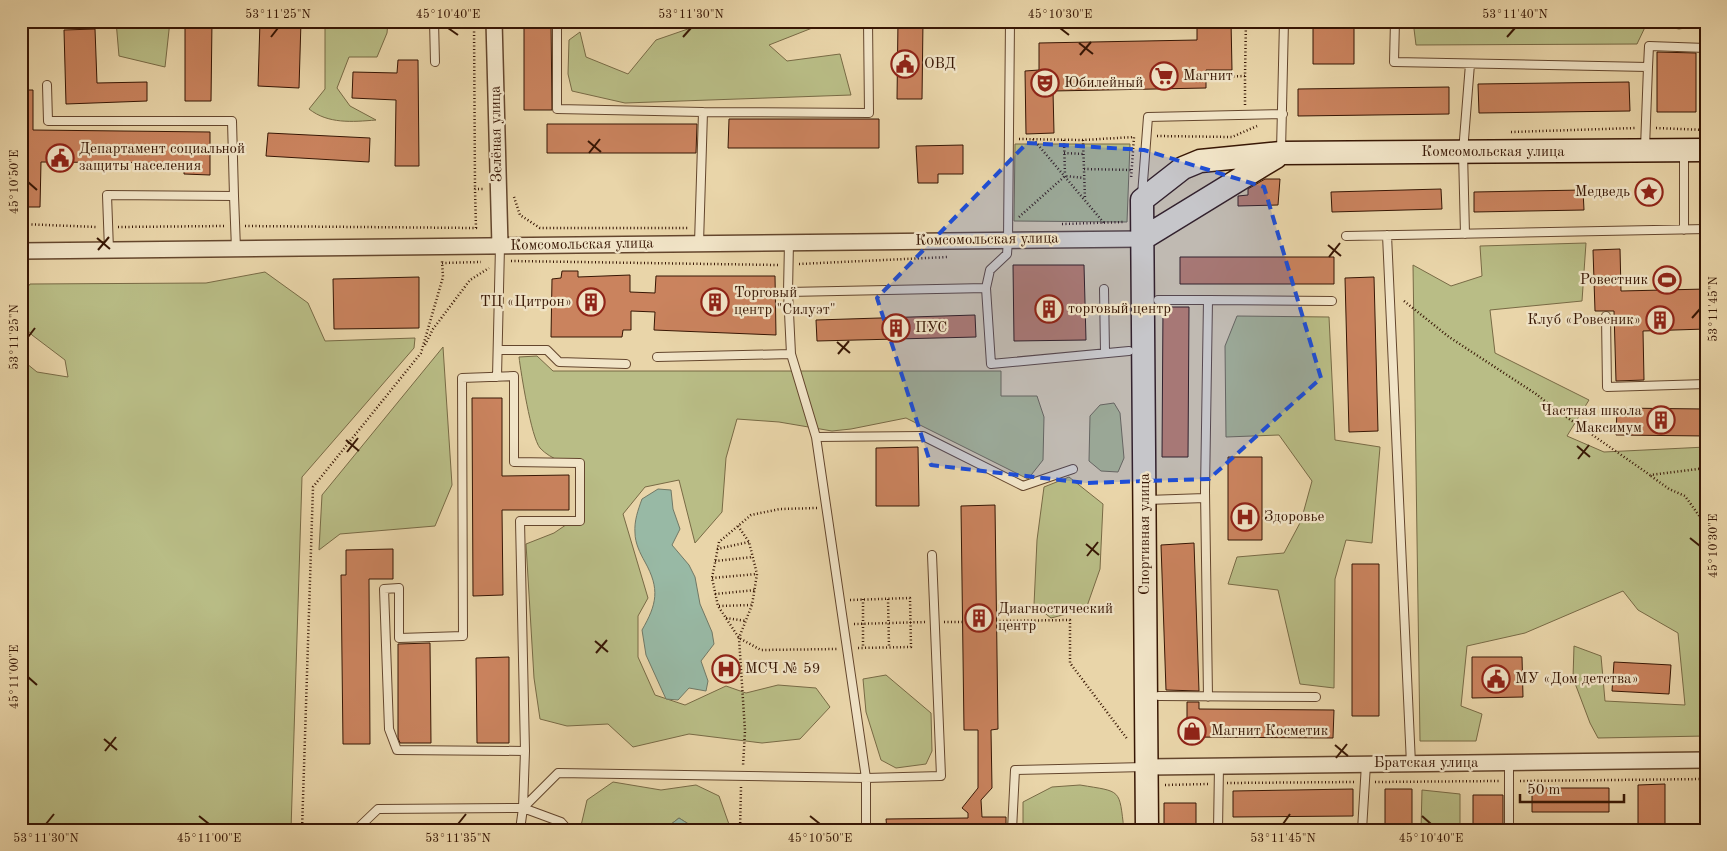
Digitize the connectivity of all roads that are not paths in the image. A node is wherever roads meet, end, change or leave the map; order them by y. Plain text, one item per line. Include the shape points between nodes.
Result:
1 (434, 21) edge
2 (494, 21) edge
3 (557, 21) edge
4 (868, 21) edge
5 (1010, 21) edge
6 (1284, 21) edge
7 (1395, 21) edge
8 (1706, 48) edge
9 (435, 62) dead end
10 (1470, 64) junction
11 (1648, 67) junction
12 (47, 85) dead end
13 (703, 112) junction
14 (1283, 114) junction
15 (1645, 150) junction
16 (1695, 150) edge
17 (1462, 152) junction
18 (1281, 153) junction
19 (1210, 160) junction
20 (1223, 189) junction
21 (1136, 193) junction
22 (234, 196) junction
23 (1706, 229) edge
24 (1135, 230) junction
25 (1684, 230) junction
26 (1008, 233) junction
27 (1464, 234) junction
28 (1387, 235) junction
29 (1346, 236) dead end
30 (789, 242) junction
31 (699, 243) junction
32 (500, 246) junction
33 (236, 249) junction
34 (109, 250) junction
35 (21, 251) edge
36 (986, 288) junction
37 (1104, 289) dead end
38 (788, 292) junction
39 (1158, 300) dead end
40 (1208, 300) junction
41 (1332, 301) dead end
42 (1606, 316) dead end
43 (498, 350) junction
44 (1129, 351) dead end
45 (1105, 352) junction
46 (791, 354) junction
47 (657, 357) dead end
48 (626, 364) dead end
49 (497, 377) junction
50 (1706, 384) edge
51 (816, 437) junction
52 (1073, 469) dead end
53 (1205, 498) junction
54 (1145, 500) junction
55 (932, 555) dead end
56 (1160, 696) dead end
57 (1208, 697) junction
58 (1316, 698) dead end
59 (525, 751) junction
60 (1706, 760) edge
61 (1509, 762) junction
62 (1366, 764) junction
63 (1411, 764) junction
64 (1219, 766) junction
65 (1147, 767) junction
66 (866, 778) junction
67 (523, 808) junction
68 (356, 830) edge
69 (520, 830) edge
70 (568, 830) edge
71 (866, 830) edge
72 (1012, 830) edge
73 (1147, 830) edge
74 (1218, 830) edge
75 (1362, 830) edge
76 (1509, 830) edge

1 - 9 lane
2 - 32 street, Зелёная улица
3 - 13 lane via 557,109
4 - 13 lane via 869,113
5 - 26 lane
6 - 14 lane
7 - 10 lane via 1394,62
8 - 11 lane via 1649,46
10 - 11 lane
10 - 17 lane
11 - 15 lane
12 - 22 lane via 48,122 232,121
13 - 31 lane
14 - 18 lane
14 - 21 lane via 1148,117
15 - 16 street, Комсомольская улица
15 - 17 street, Комсомольская улица
16 - 25 lane
17 - 18 street, Комсомольская улица
17 - 27 lane
18 - 19 street, Комсомольская улица
18 - 20 street
19 - 20 street via 1223,170
19 - 21 street, Комсомольская улица via 1183,168
20 - 24 street
21 - 24 street
22 - 33 lane
22 - 34 lane via 107,195
23 - 25 lane
24 - 26 street, Комсомольская улица
24 - 54 street, Спортивная улица
25 - 27 lane
26 - 30 street, Комсомольская улица
26 - 36 lane via 1007,254 990,270
27 - 28 lane
28 - 29 lane
28 - 63 lane
30 - 31 street, Комсомольская улица
30 - 38 lane
31 - 32 street, Комсомольская улица
32 - 33 street, Комсомольская улица
32 - 43 lane
33 - 34 street, Комсомольская улица
34 - 35 street, Комсомольская улица
36 - 38 lane
36 - 45 lane via 991,364
37 - 45 lane
38 - 46 lane
39 - 40 lane
40 - 41 lane
40 - 53 lane
42 - 50 lane via 1608,387
43 - 48 lane via 546,350 559,362
43 - 49 lane
44 - 45 lane
46 - 47 lane
46 - 51 lane
49 - 59 lane via 514,376 514,462 580,464 580,521 520,521
49 - 59 lane via 462,378 463,636 399,638 398,588 384,589 389,728 398,750
51 - 52 lane via 923,436 1023,486
51 - 66 lane
53 - 54 lane
53 - 57 lane
54 - 65 street, Спортивная улица
55 - 66 lane via 941,776
56 - 57 lane
57 - 58 lane
59 - 67 lane
60 - 61 street, Братская улица
61 - 63 street, Братская улица
61 - 76 lane
62 - 63 street, Братская улица
62 - 64 street, Братская улица
62 - 75 lane
64 - 65 street, Братская улица
64 - 74 lane
65 - 72 lane via 1015,770
65 - 73 street, Спортивная улица
66 - 67 lane via 558,773
66 - 71 lane
67 - 68 lane via 378,809
67 - 69 lane
67 - 70 lane via 561,822

